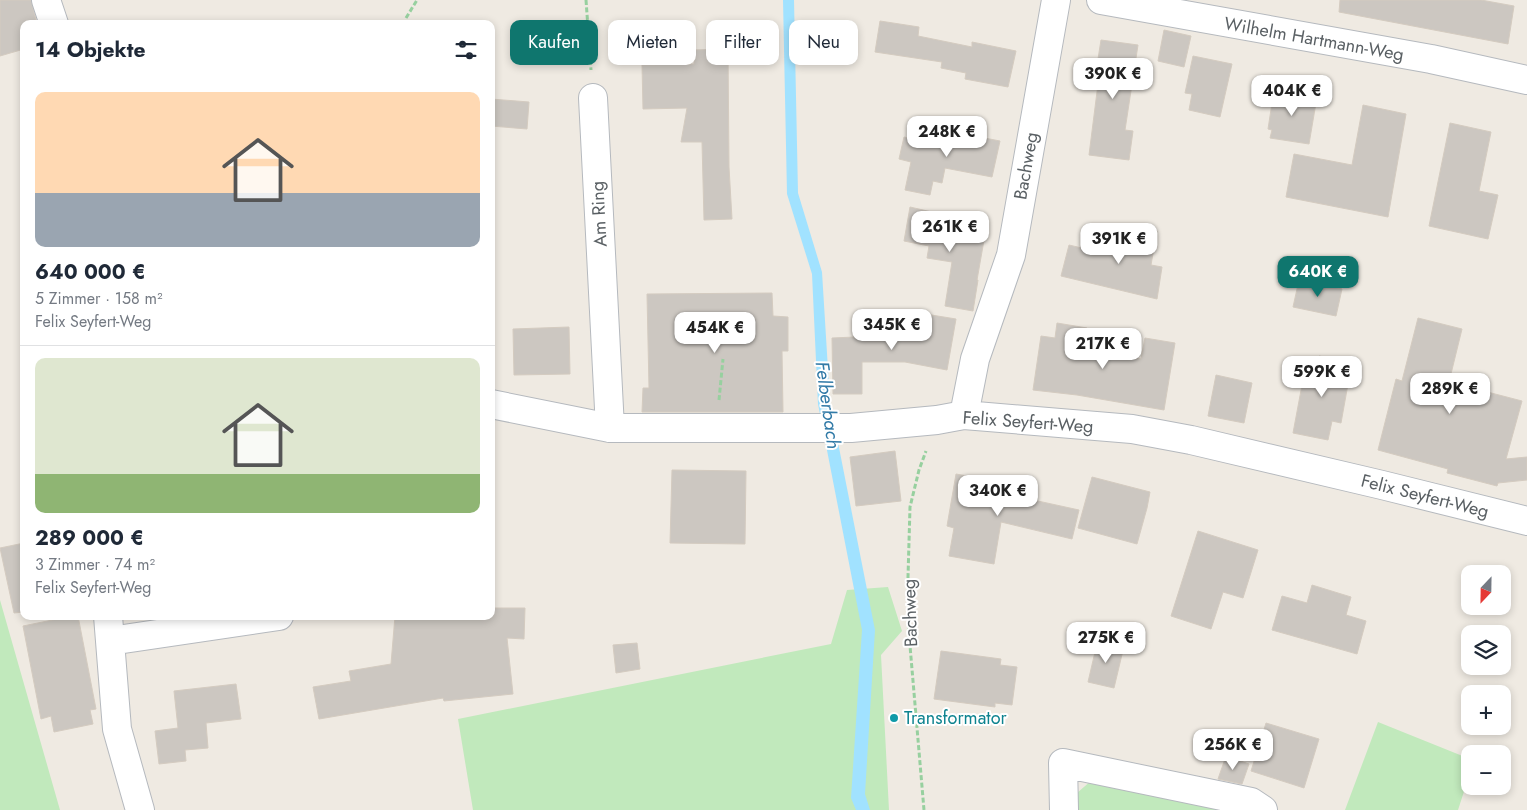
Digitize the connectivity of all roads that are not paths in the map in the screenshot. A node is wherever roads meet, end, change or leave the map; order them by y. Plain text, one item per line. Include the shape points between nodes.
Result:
1 (46, 0) edge
2 (1056, 0) edge
3 (1101, 0) edge
4 (53, 20) edge
5 (1527, 80) edge
6 (593, 98) road end
7 (495, 405) edge
8 (964, 415) junction
9 (610, 428) junction
10 (1527, 521) edge
11 (227, 620) edge
12 (109, 629) edge
13 (140, 810) edge
14 (1064, 810) edge
15 (1263, 810) edge

1 - 4 street
2 - 8 street, Bachweg via 1011,255 975,359
3 - 5 street, Wilhelm Hartmann-Weg via 1431,59
6 - 9 street, Am Ring
7 - 9 street, Felix Seyfert-Weg
8 - 9 street, Felix Seyfert-Weg via 827,428
8 - 10 street, Felix Seyfert-Weg via 1132,429 1183,438
11 - 12 street
12 - 13 street via 118,729
14 - 15 street via 1063,763 1251,802

